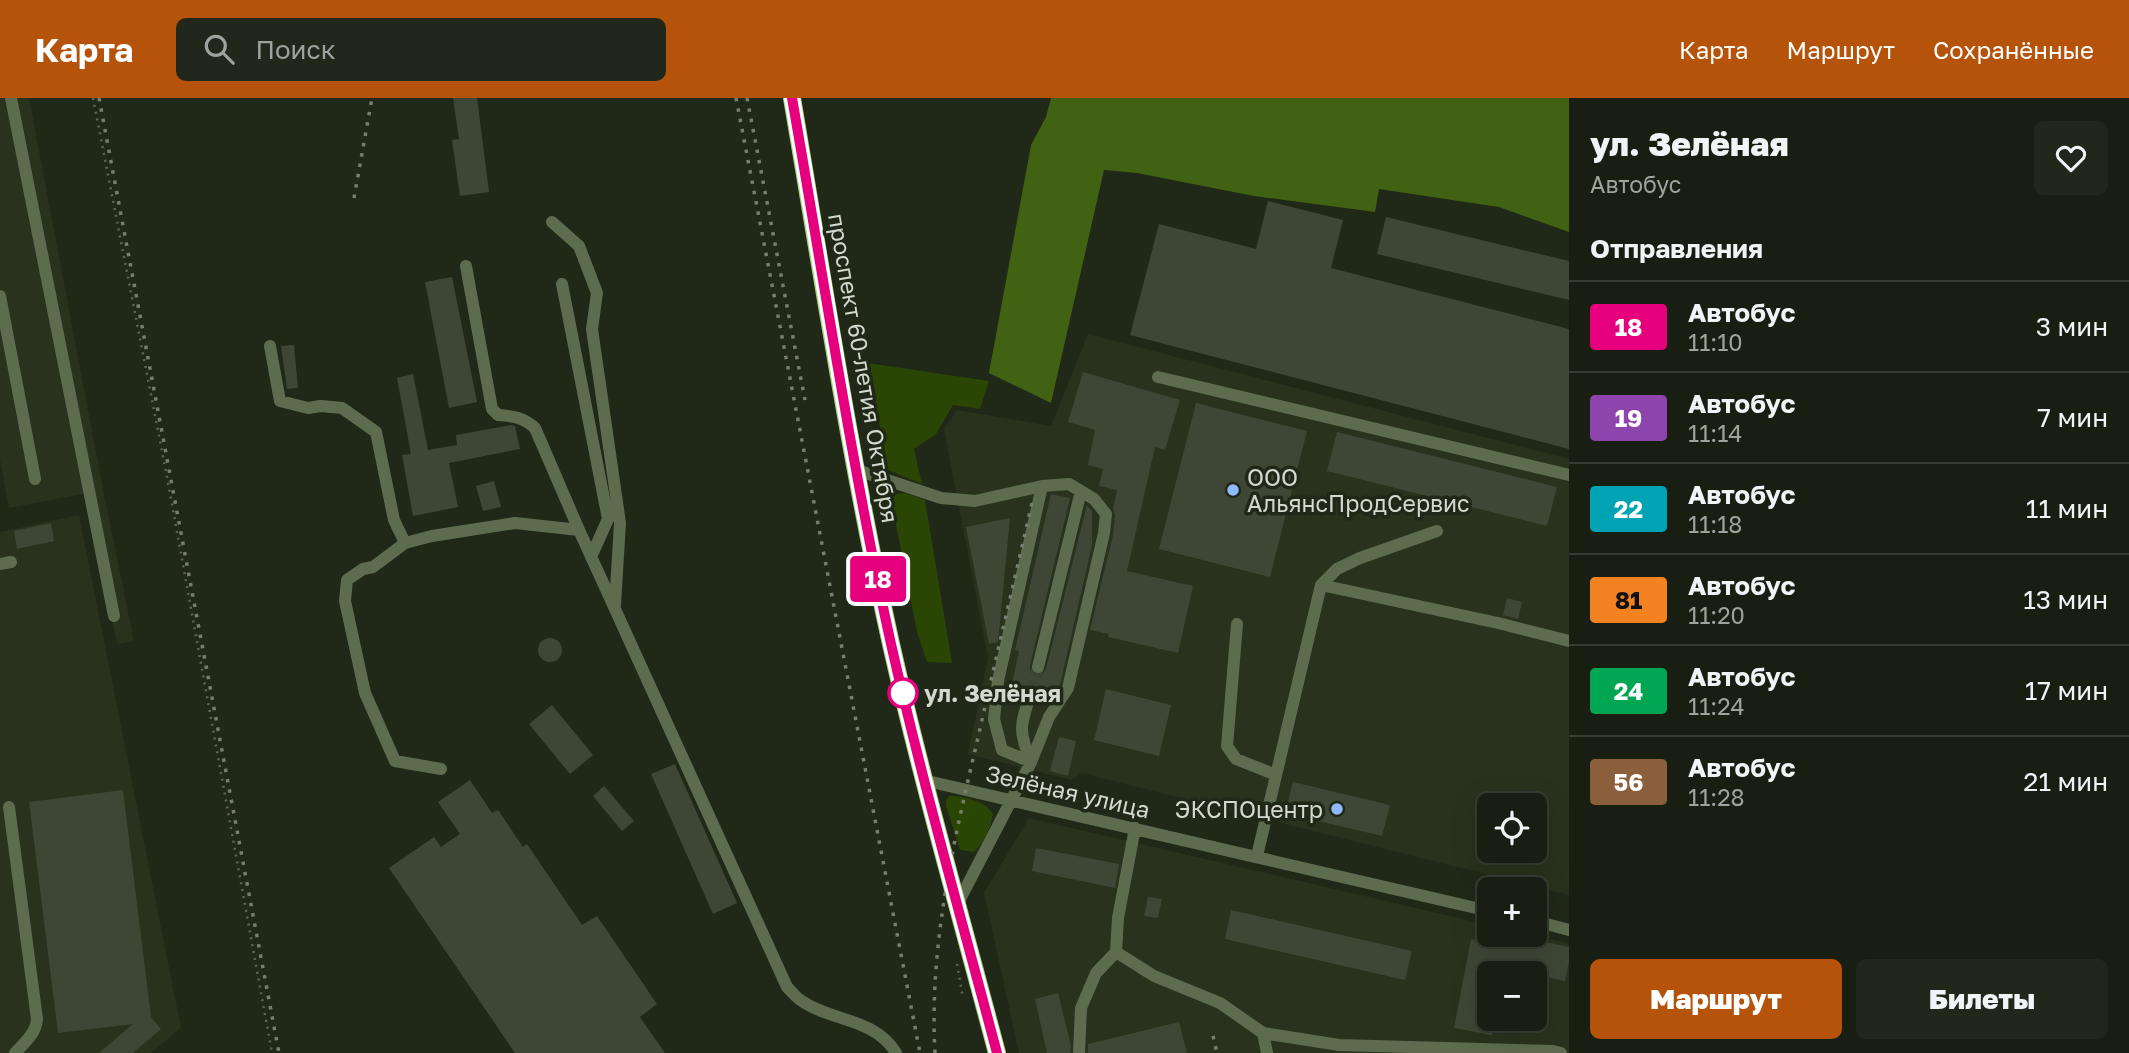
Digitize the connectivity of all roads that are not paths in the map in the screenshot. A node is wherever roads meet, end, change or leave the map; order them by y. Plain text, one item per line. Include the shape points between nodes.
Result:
1 (11, 98) edge
2 (792, 98) edge
3 (552, 222) dead end
4 (466, 267) dead end
5 (562, 284) dead end
6 (0, 296) edge
7 (270, 346) dead end
8 (1158, 376) dead end
9 (857, 470) junction
10 (1569, 475) edge
11 (35, 479) dead end
12 (1042, 486) junction
13 (1081, 491) junction
14 (579, 530) junction
15 (1437, 531) dead end
16 (405, 543) junction
17 (592, 557) junction
18 (1321, 584) junction
19 (615, 608) junction
20 (114, 616) dead end
21 (1237, 624) dead end
22 (1569, 641) edge
23 (1038, 667) tunnel mouth
24 (1031, 693) tunnel mouth
25 (1031, 762) junction
26 (441, 769) dead end
27 (1276, 775) junction
28 (923, 780) junction
29 (1012, 799) junction
30 (9, 807) dead end
31 (1135, 828) junction
32 (1257, 856) junction
33 (957, 903) junction
34 (1477, 908) edge
35 (1547, 924) edge
36 (1569, 930) edge
37 (1116, 952) junction
38 (1262, 1033) junction
39 (15, 1053) edge
40 (896, 1053) edge
41 (997, 1053) edge
42 (1079, 1053) edge
43 (1267, 1053) edge
44 (1561, 1053) edge

1 - 20 street
2 - 9 highway, проспект 60-летия Октября
3 - 19 street via 579,246 597,293 592,329 620,523
4 - 14 street via 492,409 498,415 525,419 535,428
5 - 17 street via 608,519
6 - 11 street
7 - 16 street via 280,401 308,408 342,408 376,432 394,520
8 - 10 street
9 - 12 street via 941,498 975,501
9 - 28 highway, проспект 60-летия Октября
12 - 13 street via 1069,484
12 - 25 street via 998,681 994,719 1002,750
13 - 23 street
13 - 25 street via 1106,514 1104,533 1068,688 1049,717
14 - 16 street via 516,523
14 - 17 street
15 - 18 street via 1360,558 1337,569
16 - 26 street via 347,580 345,601 365,693 395,761
17 - 19 street
18 - 22 street
18 - 27 street
19 - 40 street via 787,987 816,1008 859,1023 888,1040
21 - 27 street via 1227,746 1236,759
24 - 25 street via 1021,738
25 - 29 street
27 - 32 street
28 - 29 street, Зелёная улица
28 - 33 highway, проспект 60-летия Октября
29 - 31 street, Зелёная улица
29 - 33 street
30 - 39 street via 37,1020 36,1028
31 - 32 street, Зелёная улица
31 - 37 street
32 - 34 street, Зелёная улица
33 - 41 highway, проспект 60-летия Октября
35 - 36 street
37 - 38 street via 1154,976 1220,1003
37 - 42 street via 1096,973 1081,1008
38 - 43 street
38 - 44 street via 1339,1045

